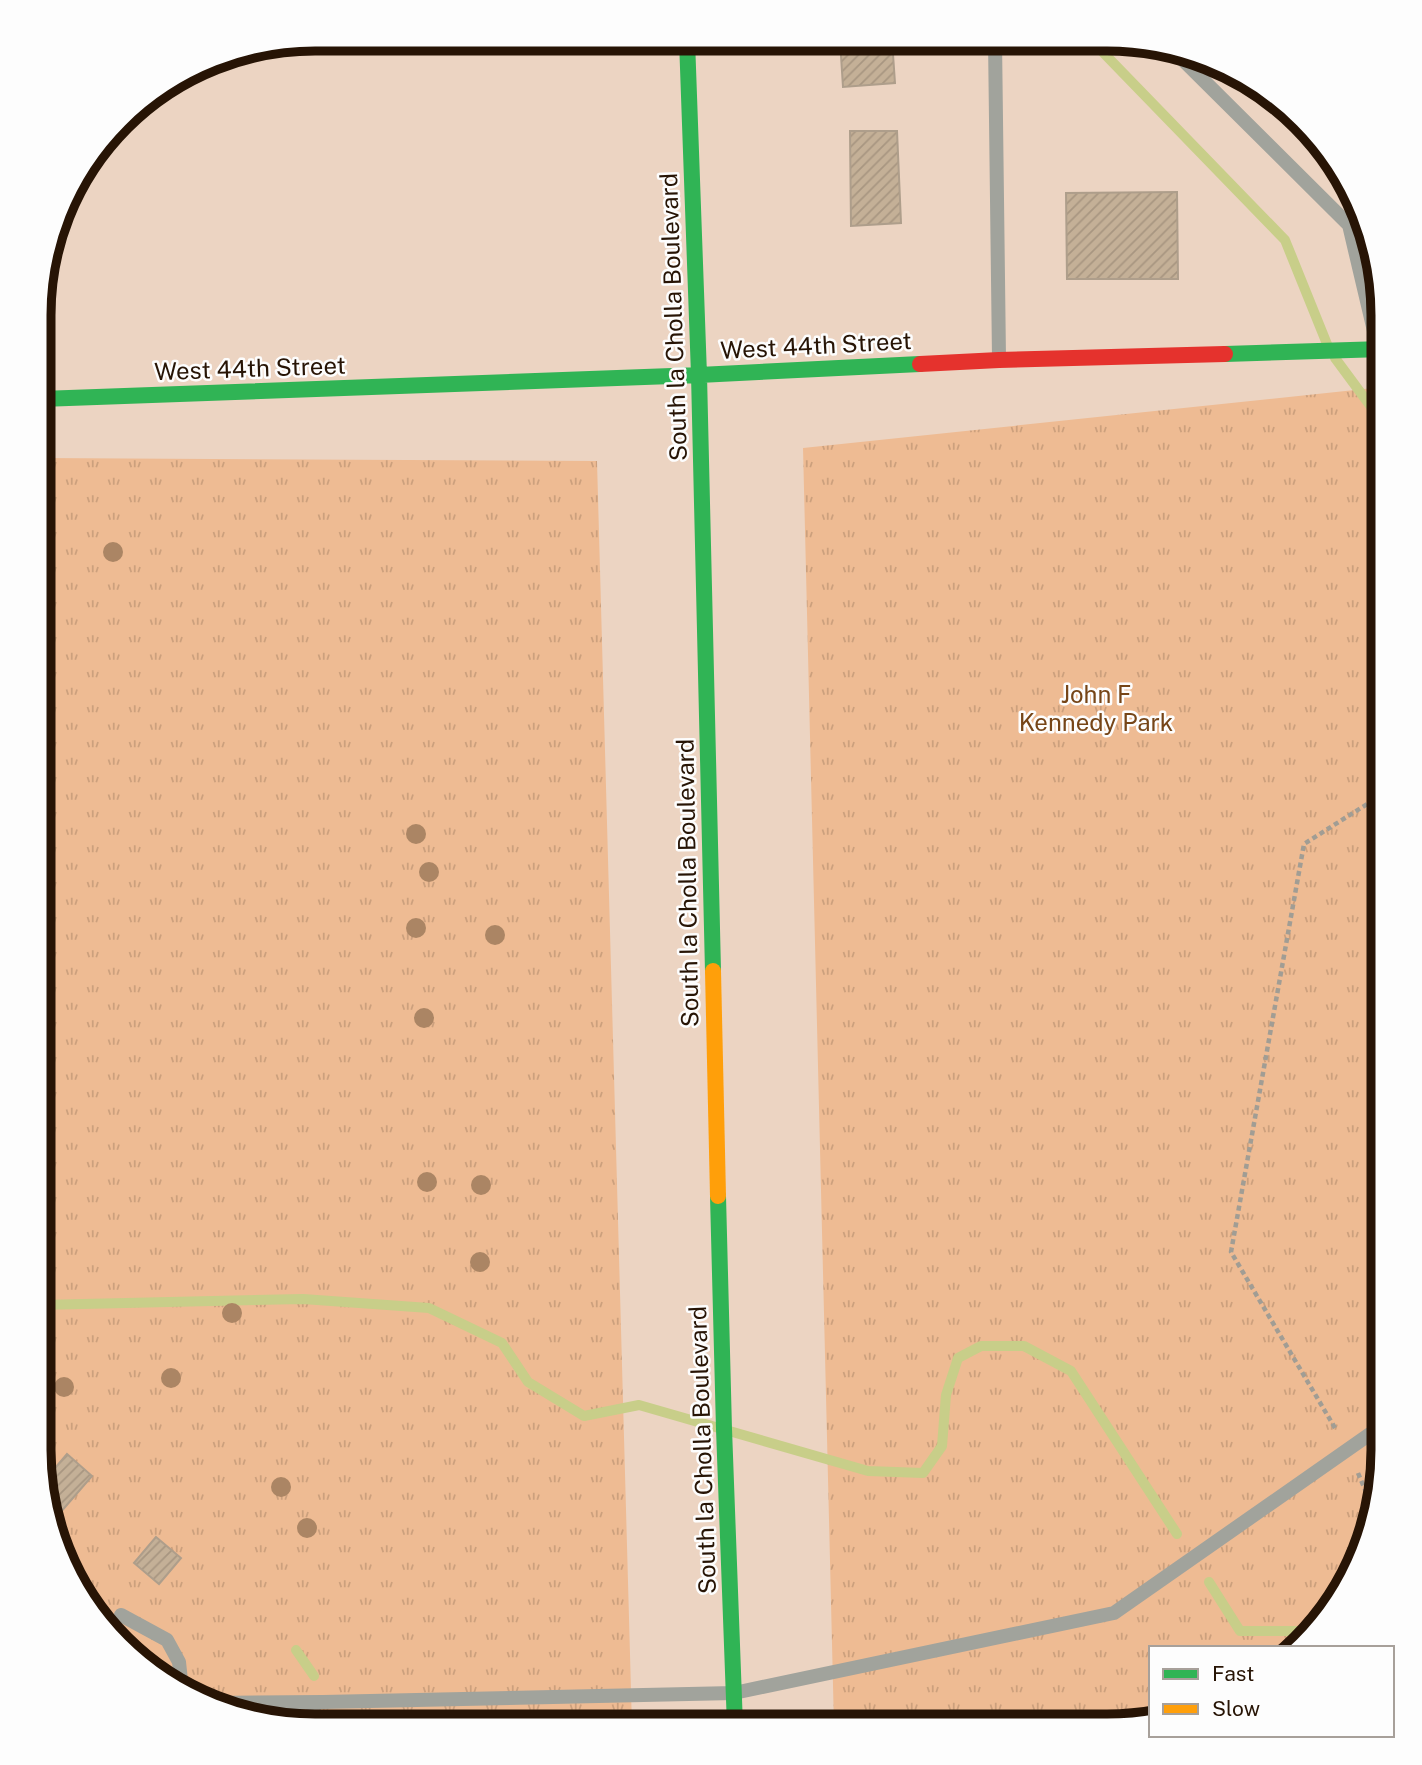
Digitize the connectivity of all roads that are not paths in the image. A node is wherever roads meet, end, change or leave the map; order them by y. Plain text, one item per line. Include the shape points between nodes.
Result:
1 (687, 51) edge
2 (995, 51) edge
3 (1186, 63) edge
4 (1371, 310) edge
5 (1371, 349) edge
6 (999, 360) junction
7 (699, 375) junction
8 (51, 400) edge
9 (1370, 1434) dead end
10 (121, 1615) dead end
11 (181, 1678) edge
12 (734, 1693) junction
13 (240, 1703) edge
14 (315, 1703) junction
15 (313, 1714) edge
16 (735, 1714) edge

1 - 7 main road, South la Cholla Boulevard
2 - 6 lane
3 - 4 lane via 1349,225
5 - 6 main road, West 44th Street
6 - 7 main road, West 44th Street
7 - 8 main road, West 44th Street
7 - 12 main road, South la Cholla Boulevard
9 - 12 lane via 1114,1613
10 - 11 lane via 167,1640 179,1661
12 - 14 lane
12 - 16 main road, South la Cholla Boulevard
13 - 14 lane
14 - 15 lane

